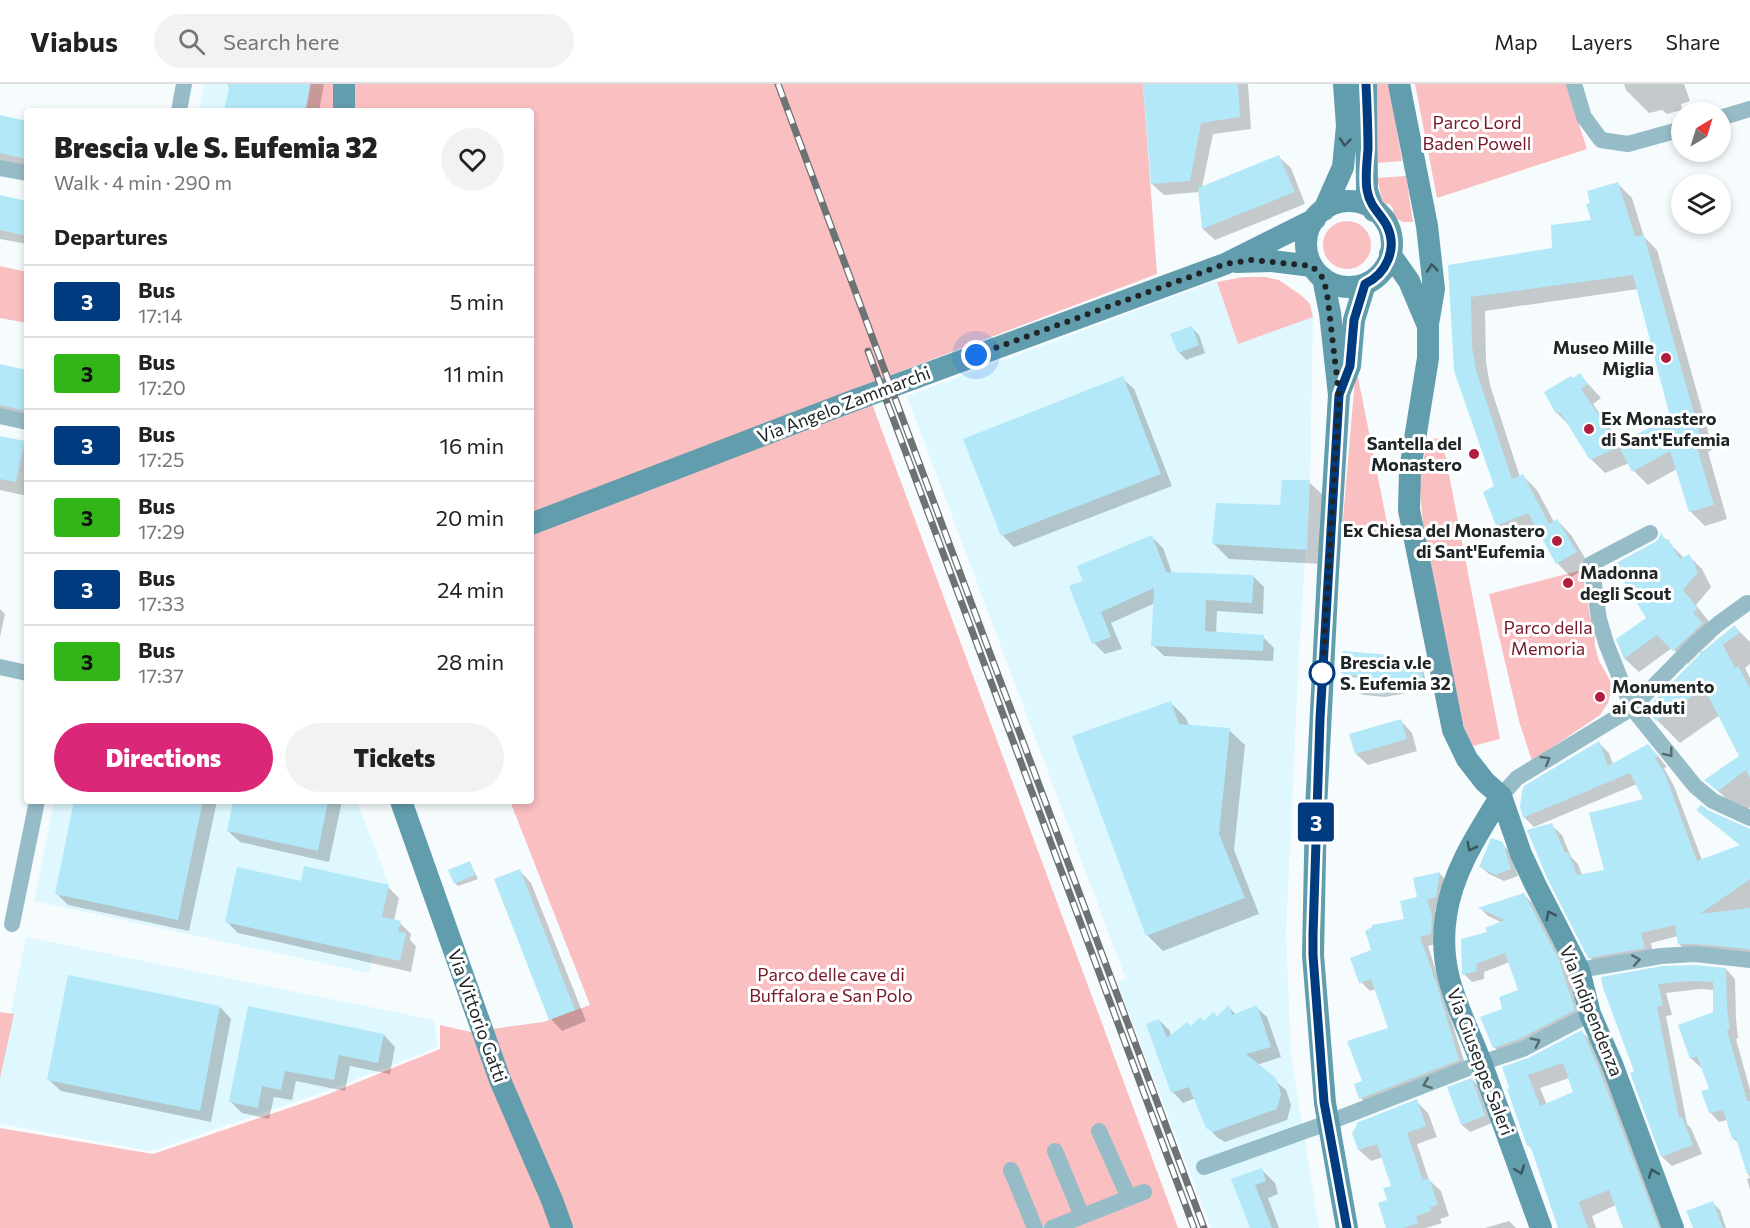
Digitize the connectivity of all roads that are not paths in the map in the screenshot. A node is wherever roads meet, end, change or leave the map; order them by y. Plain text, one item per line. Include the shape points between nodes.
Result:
1 (184, 84) edge
2 (344, 84) edge
3 (1344, 84) edge
4 (1366, 84) edge
5 (1399, 84) edge
6 (1574, 84) edge
7 (180, 108) edge
8 (344, 108) edge
9 (1750, 109) edge
10 (1731, 115) edge
11 (1671, 132) edge
12 (0, 168) edge
13 (24, 172) edge
14 (1374, 211) junction
15 (1319, 214) junction
16 (1390, 255) junction
17 (1225, 264) junction
18 (1317, 272) junction
19 (1369, 281) junction
20 (1414, 294) junction
21 (1428, 326) junction
22 (1339, 395) junction
23 (0, 416) edge
24 (24, 421) edge
25 (534, 523) edge
26 (1650, 533) dead end
27 (1747, 603) dead end
28 (0, 668) edge
29 (24, 672) edge
30 (1632, 708) junction
31 (1501, 796) junction
32 (36, 804) edge
33 (401, 804) edge
34 (1750, 819) edge
35 (12, 924) dead end
36 (1750, 960) edge
37 (1579, 970) junction
38 (1590, 1014) junction
39 (1481, 1063) junction
40 (1327, 1123) junction
41 (1100, 1131) dead end
42 (1055, 1151) dead end
43 (1204, 1167) dead end
44 (1011, 1170) dead end
45 (1082, 1216) junction
46 (562, 1228) edge
47 (1035, 1228) edge
48 (1052, 1228) edge
49 (1347, 1228) edge
50 (1541, 1228) edge
51 (1673, 1228) edge

1 - 7 street
2 - 8 street
3 -> 15 street via 1347,126 1343,167
4 - 14 street via 1367,190
21 -> 5 street via 1434,289 1427,226
6 - 11 street via 1584,117 1602,140 1628,144
9 - 10 street
12 - 13 street
14 - 15 street via 1358,203 1340,202
14 - 16 street via 1389,230
15 - 17 street, Via Angelo Zammarchi
15 - 18 street via 1306,237 1308,257
16 - 19 street via 1384,268
16 - 20 street via 1409,280
17 - 18 street, Via Angelo Zammarchi via 1252,260
17 - 25 street, Via Angelo Zammarchi
18 - 19 street via 1338,286
18 - 22 street via 1330,313
19 - 20 street
19 - 22 street via 1354,320 1350,366
20 - 21 street
21 - 31 street via 1428,358 1410,470 1409,510 1453,730 1467,759
22 - 40 street via 1320,719 1313,944
23 - 24 street
26 - 30 street via 1591,562 1601,627
27 - 30 street via 1696,643
28 - 29 street
31 -> 30 street via 1517,778
30 -> 34 street via 1695,786 1713,801
37 -> 31 street, Via Indipendenza via 1521,854
31 -> 39 street, Via Giuseppe Saleri via 1457,874 1443,933 1451,992
32 - 35 street
33 - 46 street, Via Vittorio Gatti via 500,1080
37 -> 36 street via 1695,954
37 - 38 street, Via Indipendenza
39 -> 38 street via 1522,1049
51 -> 38 street, Via Indipendenza
39 -> 40 street
39 -> 50 street, Via Giuseppe Saleri
40 - 43 street
40 - 49 street
41 - 45 street via 1136,1195
42 - 45 street
44 - 47 street
45 - 48 street

